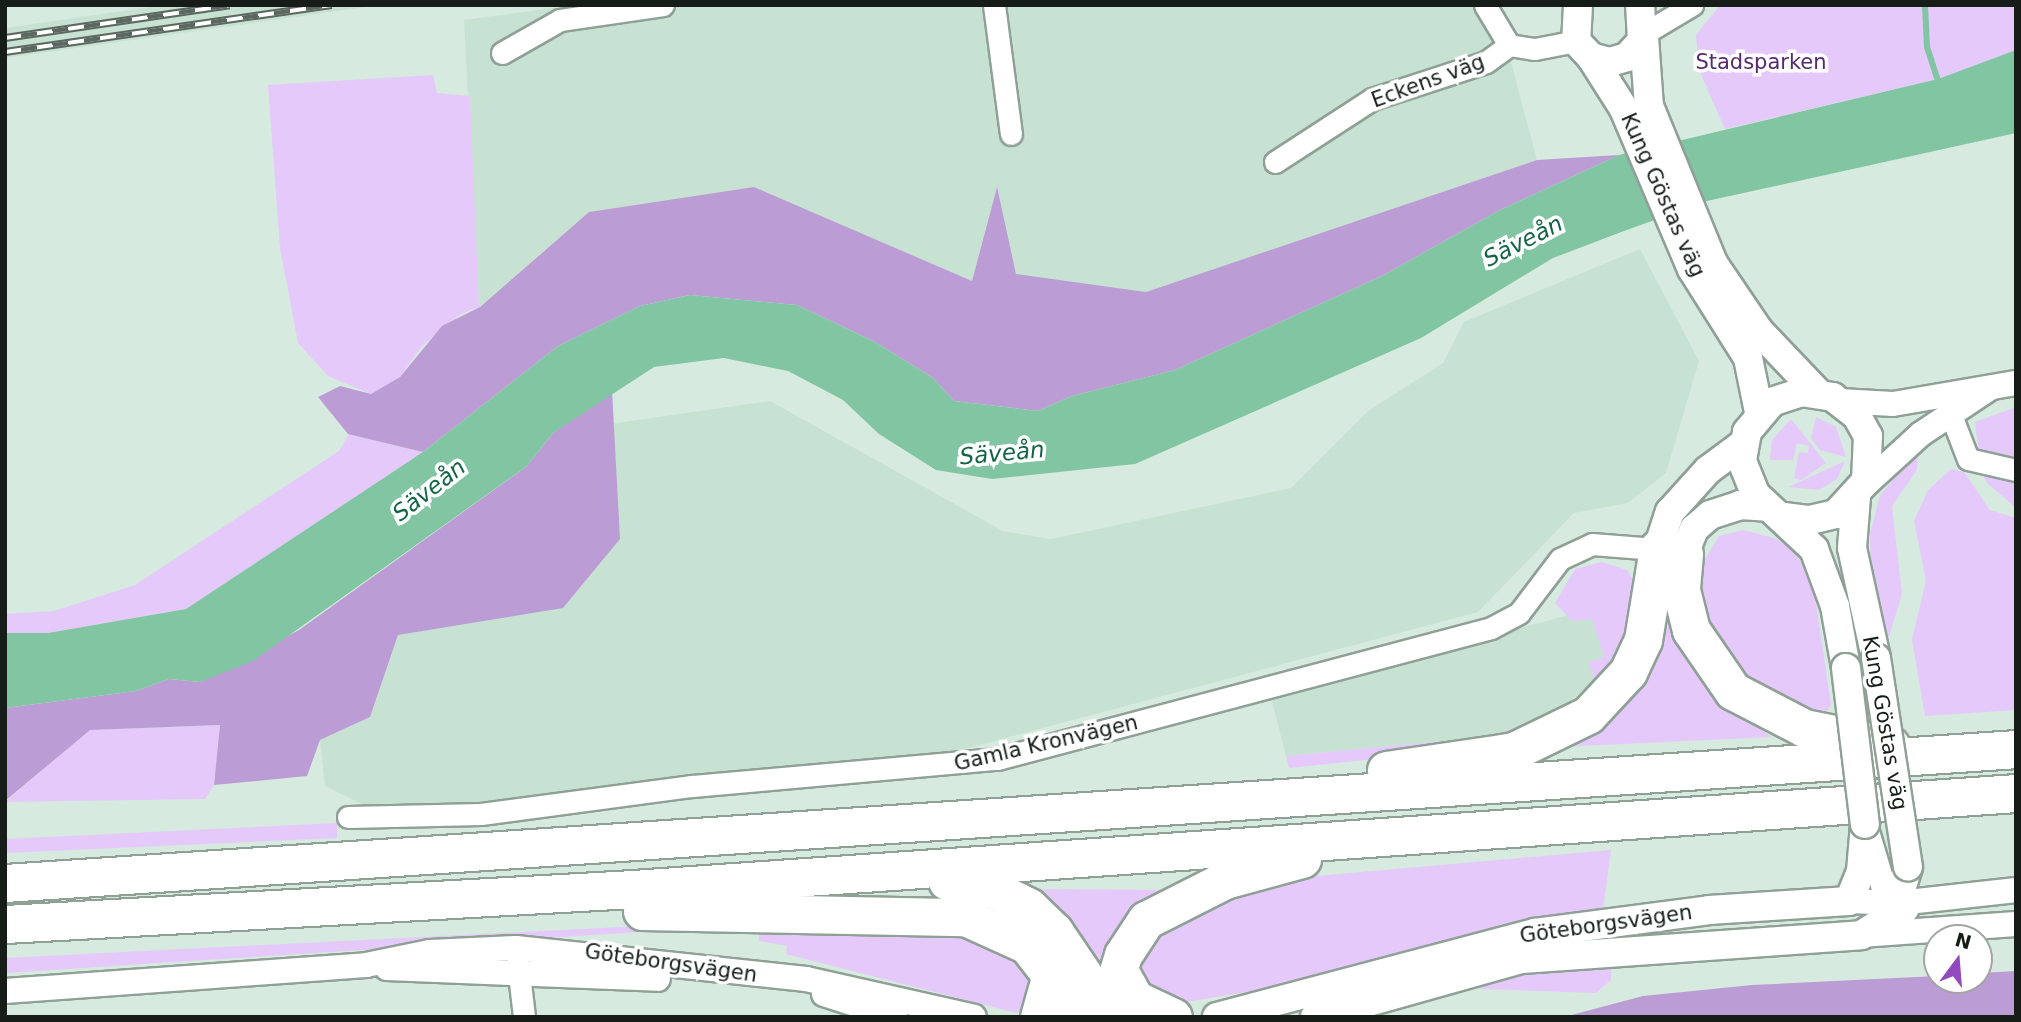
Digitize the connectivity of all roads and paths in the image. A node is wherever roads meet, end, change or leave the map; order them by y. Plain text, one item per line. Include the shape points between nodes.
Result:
1 (663, 5) edge
2 (994, 5) edge
3 (1485, 5) edge
4 (1578, 5) edge
5 (1640, 5) edge
6 (1692, 5) edge
7 (1644, 35) junction
8 (1509, 45) junction
9 (1583, 49) junction
10 (502, 53) dead end
11 (1011, 134) dead end
12 (1646, 134) junction
13 (1275, 162) dead end
14 (1686, 231) junction
15 (2016, 383) edge
16 (1829, 397) junction
17 (1947, 404) junction
18 (1759, 412) junction
19 (1743, 444) junction
20 (2016, 470) edge
21 (1860, 492) junction
22 (1776, 512) junction
23 (1671, 551) junction
24 (2000, 750) edge
25 (2016, 793) edge
26 (348, 817) dead end
27 (1398, 836) junction
28 (637, 846) junction
29 (1908, 867) junction
30 (1869, 871) junction
31 (788, 878) junction
32 (5, 883) edge
33 (2010, 890) edge
34 (1849, 901) junction
35 (1899, 903) junction
36 (382, 906) junction
37 (5, 924) edge
38 (2016, 924) edge
39 (1993, 926) edge
40 (1923, 929) edge
41 (1923, 931) edge
42 (1861, 935) junction
43 (516, 947) junction
44 (366, 965) junction
45 (1120, 972) junction
46 (1051, 974) junction
47 (519, 976) junction
48 (5, 991) edge
49 (1101, 1015) edge
50 (524, 1017) edge
51 (895, 1017) edge
52 (975, 1017) edge
53 (1039, 1017) edge
54 (1173, 1017) edge
55 (1217, 1017) edge
56 (1315, 1017) edge

1 - 10 street via 560,20
2 - 11 street
3 - 8 street, Eckens väg
4 - 9 main road
5 - 7 main road, Kung Göstas väg
6 - 7 street
7 - 9 main road via 1622,60
7 - 12 main road, Kung Göstas väg
8 - 9 street, Eckens väg
8 - 13 street, Eckens väg via 1486,62 1372,99
9 - 12 main road, Kung Göstas väg
12 - 14 main road, Kung Göstas väg
14 - 16 main road, Kung Göstas väg via 1733,296
14 - 18 main road, Kung Göstas väg via 1748,358
15 - 17 street
16 - 17 street
16 - 18 main road via 1786,395
16 - 21 main road via 1868,436 1871,458
17 - 20 street via 1968,459
17 - 21 street
18 - 19 main road
19 - 22 main road via 1746,479
19 - 23 main road via 1708,470 1670,512
21 - 22 main road via 1819,519
21 - 29 main road, Kung Göstas väg, bridge via 1854,560 1876,658
22 - 23 main road via 1740,505 1710,515
22 - 30 main road, Kung Göstas väg, bridge via 1825,573 1846,667
23 - 24 highway via 1691,630 1709,663 1748,702 1825,734 1932,751
23 - 26 street, Gamla Kronvägen via 1610,543 1576,549 1560,559 1519,613 1478,632 997,759 692,786 481,814
23 - 28 highway via 1628,672 1588,715 1514,751 1401,769
24 - 28 highway
25 - 27 highway
27 - 31 highway
27 - 45 highway via 1225,880 1169,905 1132,935
28 - 32 highway
29 - 33 street via 1935,883
29 - 35 main road, Kung Göstas väg
30 - 34 main road, Kung Göstas väg
30 - 35 street
31 - 36 highway
31 - 49 highway via 937,880 1011,896 1054,931
33 - 35 street, Göteborgsvägen
34 - 35 street, Göteborgsvägen
34 - 55 main road, Göteborgsvägen via 1709,910 1535,933
35 - 40 street
35 - 42 main road, Kung Göstas väg via 1887,922
36 - 37 highway
36 - 46 highway via 949,914 1012,934
38 - 39 street
41 - 42 street
42 - 56 main road, Göteborgsvägen via 1522,960
43 - 44 street, Göteborgsvägen via 430,952
43 - 47 street
43 - 52 street, Göteborgsvägen via 806,979
44 - 47 street, Göteborgsvägen
44 - 48 street, Göteborgsvägen
45 - 49 highway
45 - 54 highway via 1135,999
46 - 49 highway
46 - 53 highway
47 - 50 street
47 - 51 street, Göteborgsvägen via 743,984 831,995

